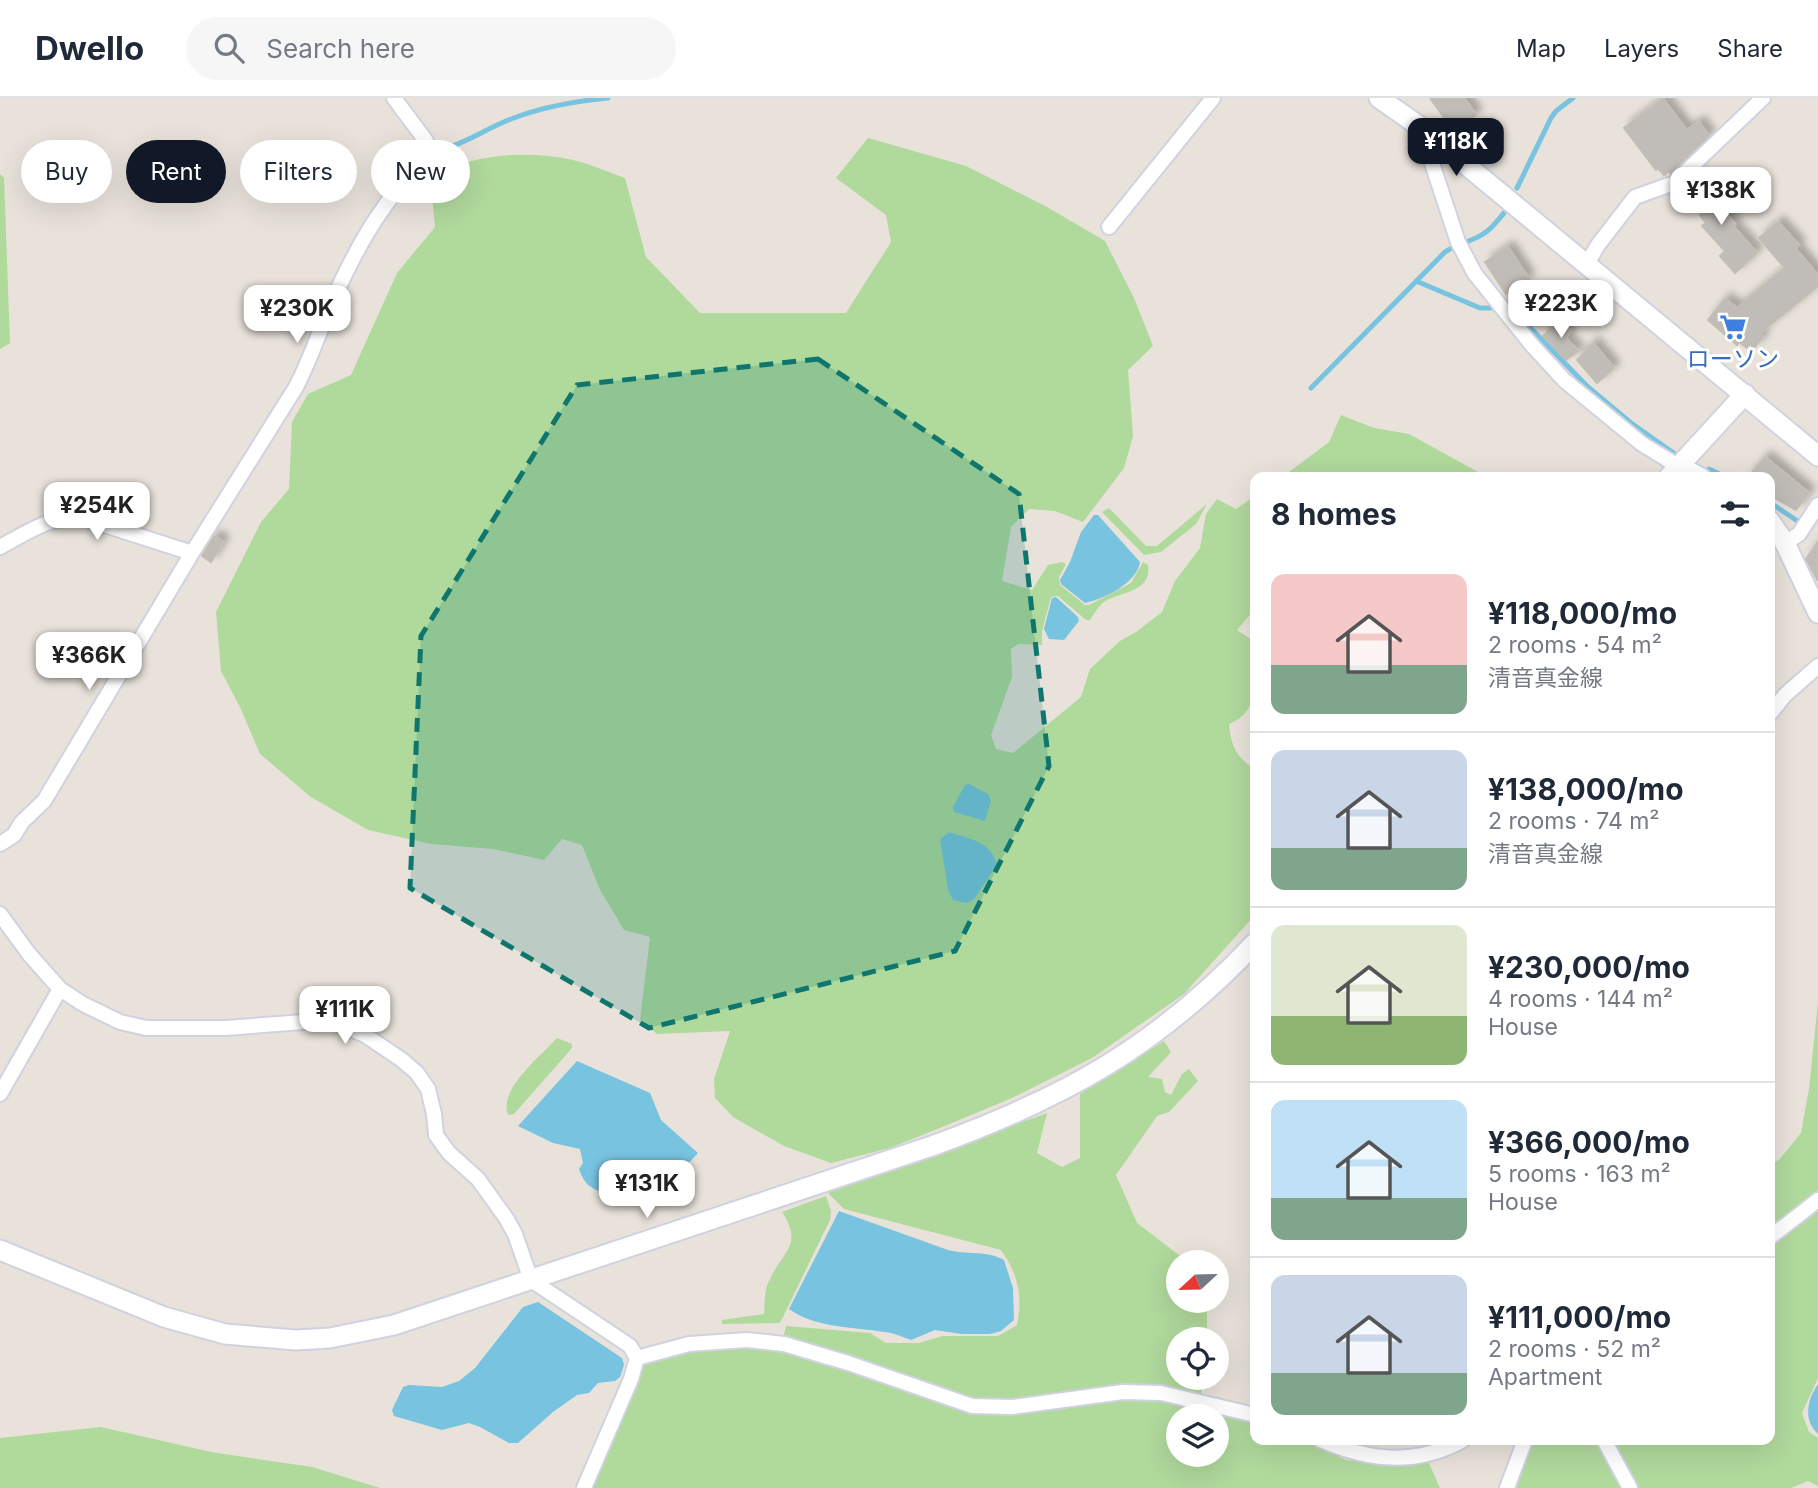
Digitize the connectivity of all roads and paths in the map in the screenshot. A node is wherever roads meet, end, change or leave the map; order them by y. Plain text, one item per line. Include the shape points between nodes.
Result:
1 (394, 98) edge
2 (1213, 98) edge
3 (1379, 98) edge
4 (1763, 98) edge
5 (1419, 126) junction
6 (1109, 227) dead end
7 (1587, 264) junction
8 (1745, 394) junction
9 (1818, 456) edge
10 (1673, 472) edge
11 (1818, 505) edge
12 (1775, 529) edge
13 (1785, 543) junction
14 (0, 547) edge
15 (192, 553) junction
16 (1818, 612) edge
17 (1818, 666) edge
18 (1775, 708) edge
19 (0, 844) edge
20 (0, 914) edge
21 (1250, 948) edge
22 (60, 989) junction
23 (0, 1094) edge
24 (1818, 1200) edge
25 (1775, 1233) edge
26 (0, 1250) edge
27 (531, 1280) junction
28 (637, 1358) junction
29 (1250, 1414) edge
30 (1332, 1445) edge
31 (1454, 1445) edge
32 (1523, 1445) edge
33 (1607, 1445) edge
34 (583, 1488) edge
35 (1507, 1488) edge
36 (1630, 1488) edge

1 - 15 street via 426,141 429,158 388,199 362,241 296,387
2 - 6 street
3 - 5 street
4 - 7 street via 1674,183 1635,197
5 - 7 street
5 - 10 street via 1460,245 1475,274 1564,380
7 - 8 street
8 - 9 street
8 - 10 street
11 - 13 street via 1798,534
12 - 13 street
13 - 16 street
14 - 15 street via 70,516
15 - 19 street via 44,801
17 - 18 street
20 - 22 street
21 - 27 street via 1158,1032 1041,1103 932,1146
22 - 23 street
22 - 27 street via 120,1022 146,1028 330,1020 365,1035 402,1060 428,1089 436,1135 496,1201 515,1234
24 - 25 street
26 - 27 street via 164,1317 261,1339 363,1332
27 - 28 street via 630,1346
28 - 29 street via 689,1344 747,1340 848,1363 972,1406 1012,1407 1136,1392 1161,1393
28 - 34 street
30 - 31 street via 1350,1453 1397,1459
32 - 35 street
33 - 36 street

